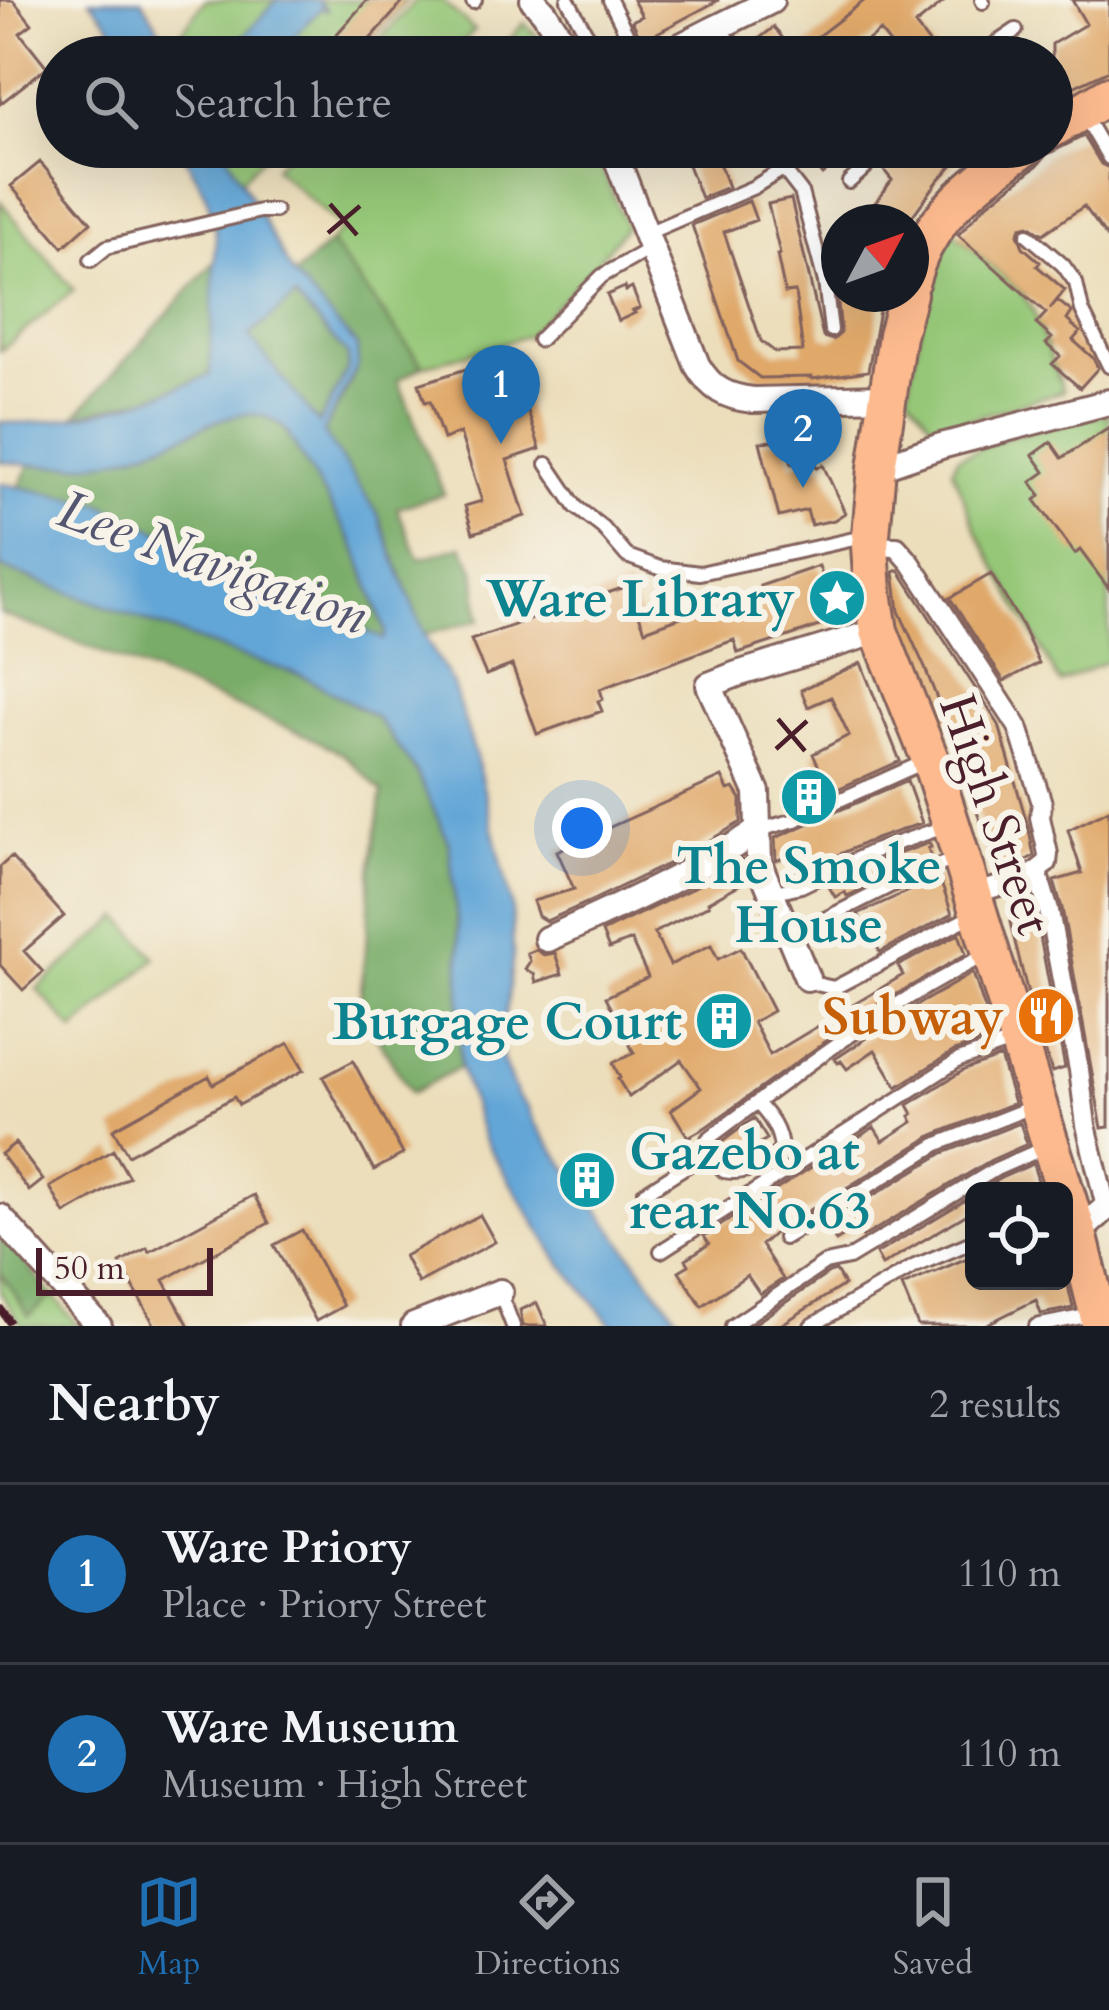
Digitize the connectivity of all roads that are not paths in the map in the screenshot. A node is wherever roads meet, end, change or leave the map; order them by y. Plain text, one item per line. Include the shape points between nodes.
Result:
1 (610, 0) edge
2 (771, 1) edge
3 (552, 3) edge
4 (712, 30) junction
5 (1016, 30) dead end
6 (565, 36) edge
7 (581, 36) edge
8 (628, 36) edge
9 (700, 36) edge
10 (718, 36) edge
11 (1008, 36) edge
12 (1073, 116) edge
13 (1109, 158) edge
14 (620, 168) edge
15 (866, 168) edge
16 (997, 168) edge
17 (784, 169) joint
18 (848, 182) dead end
19 (268, 211) dead end
20 (929, 235) edge
21 (1028, 235) dead end
22 (648, 241) junction
23 (91, 260) dead end
24 (903, 312) edge
25 (831, 330) dead end
26 (539, 340) dead end
27 (1109, 366) edge
28 (888, 397) junction
29 (1109, 402) edge
30 (547, 464) dead end
31 (877, 468) junction
32 (870, 541) junction
33 (879, 631) junction
34 (930, 759) junction
35 (759, 830) junction
36 (956, 841) junction
37 (1037, 872) junction
38 (771, 893) junction
39 (976, 903) junction
40 (789, 937) junction
41 (547, 938) dead end
42 (991, 953) junction
43 (807, 978) joint
44 (1018, 1040) junction
45 (757, 1103) junction
46 (1038, 1104) junction
47 (1051, 1146) junction
48 (706, 1150) junction
49 (1062, 1182) edge
50 (644, 1193) dead end
51 (1108, 1206) edge
52 (1073, 1214) edge
53 (0, 1217) edge
54 (1073, 1221) edge
55 (784, 1238) dead end
56 (965, 1245) edge
57 (661, 1250) dead end
58 (500, 1292) joint
59 (1102, 1319) edge
60 (442, 1321) edge
61 (98, 1326) edge
62 (414, 1326) edge
63 (513, 1326) edge
64 (732, 1326) edge
65 (812, 1326) edge
66 (1036, 1326) edge

1 - 8 lane
2 - 4 street
3 - 6 street
3 - 7 lane
4 - 9 street
4 - 10 street
5 - 11 lane
12 - 13 lane
14 - 22 street
15 - 18 lane
16 - 20 main road
17 - 22 lane
17 - 25 lane via 813,231
19 - 23 lane via 107,247
21 - 27 lane via 1076,283
22 - 26 lane
22 - 28 street via 712,387 753,400
24 - 28 main road, High Street
28 - 31 main road, High Street
29 - 31 street
30 - 32 lane via 576,507 627,556 660,568 700,573
31 - 32 main road, High Street
32 - 33 main road, High Street
32 - 37 street via 897,547 911,563 1018,727 1046,801 1040,817 1048,854
33 - 34 main road, High Street
33 - 35 street via 709,686 757,792
34 - 35 lane
34 - 36 main road, High Street
35 - 38 street via 758,863
35 - 41 street
36 - 38 lane via 871,853
36 - 39 main road, High Street
36 - 40 lane via 902,880
37 - 39 street
37 - 51 street
38 - 40 street
39 - 42 main road, High Street
39 - 43 lane via 834,988
40 - 43 street
42 - 44 main road, High Street
42 - 45 lane via 940,977
44 - 46 main road, High Street
44 - 57 lane via 959,1060
45 - 48 lane via 708,1139
45 - 48 lane via 781,1150 736,1173 724,1172
46 - 47 main road, High Street
46 - 55 lane via 938,1144
47 - 49 main road, High Street
47 - 64 lane via 996,1169 849,1258 825,1263
48 - 50 lane
51 - 52 street
53 - 61 street
54 - 59 main road, High Street
56 - 65 lane
58 - 60 street
58 - 63 lane
59 - 66 lane
60 - 62 street

